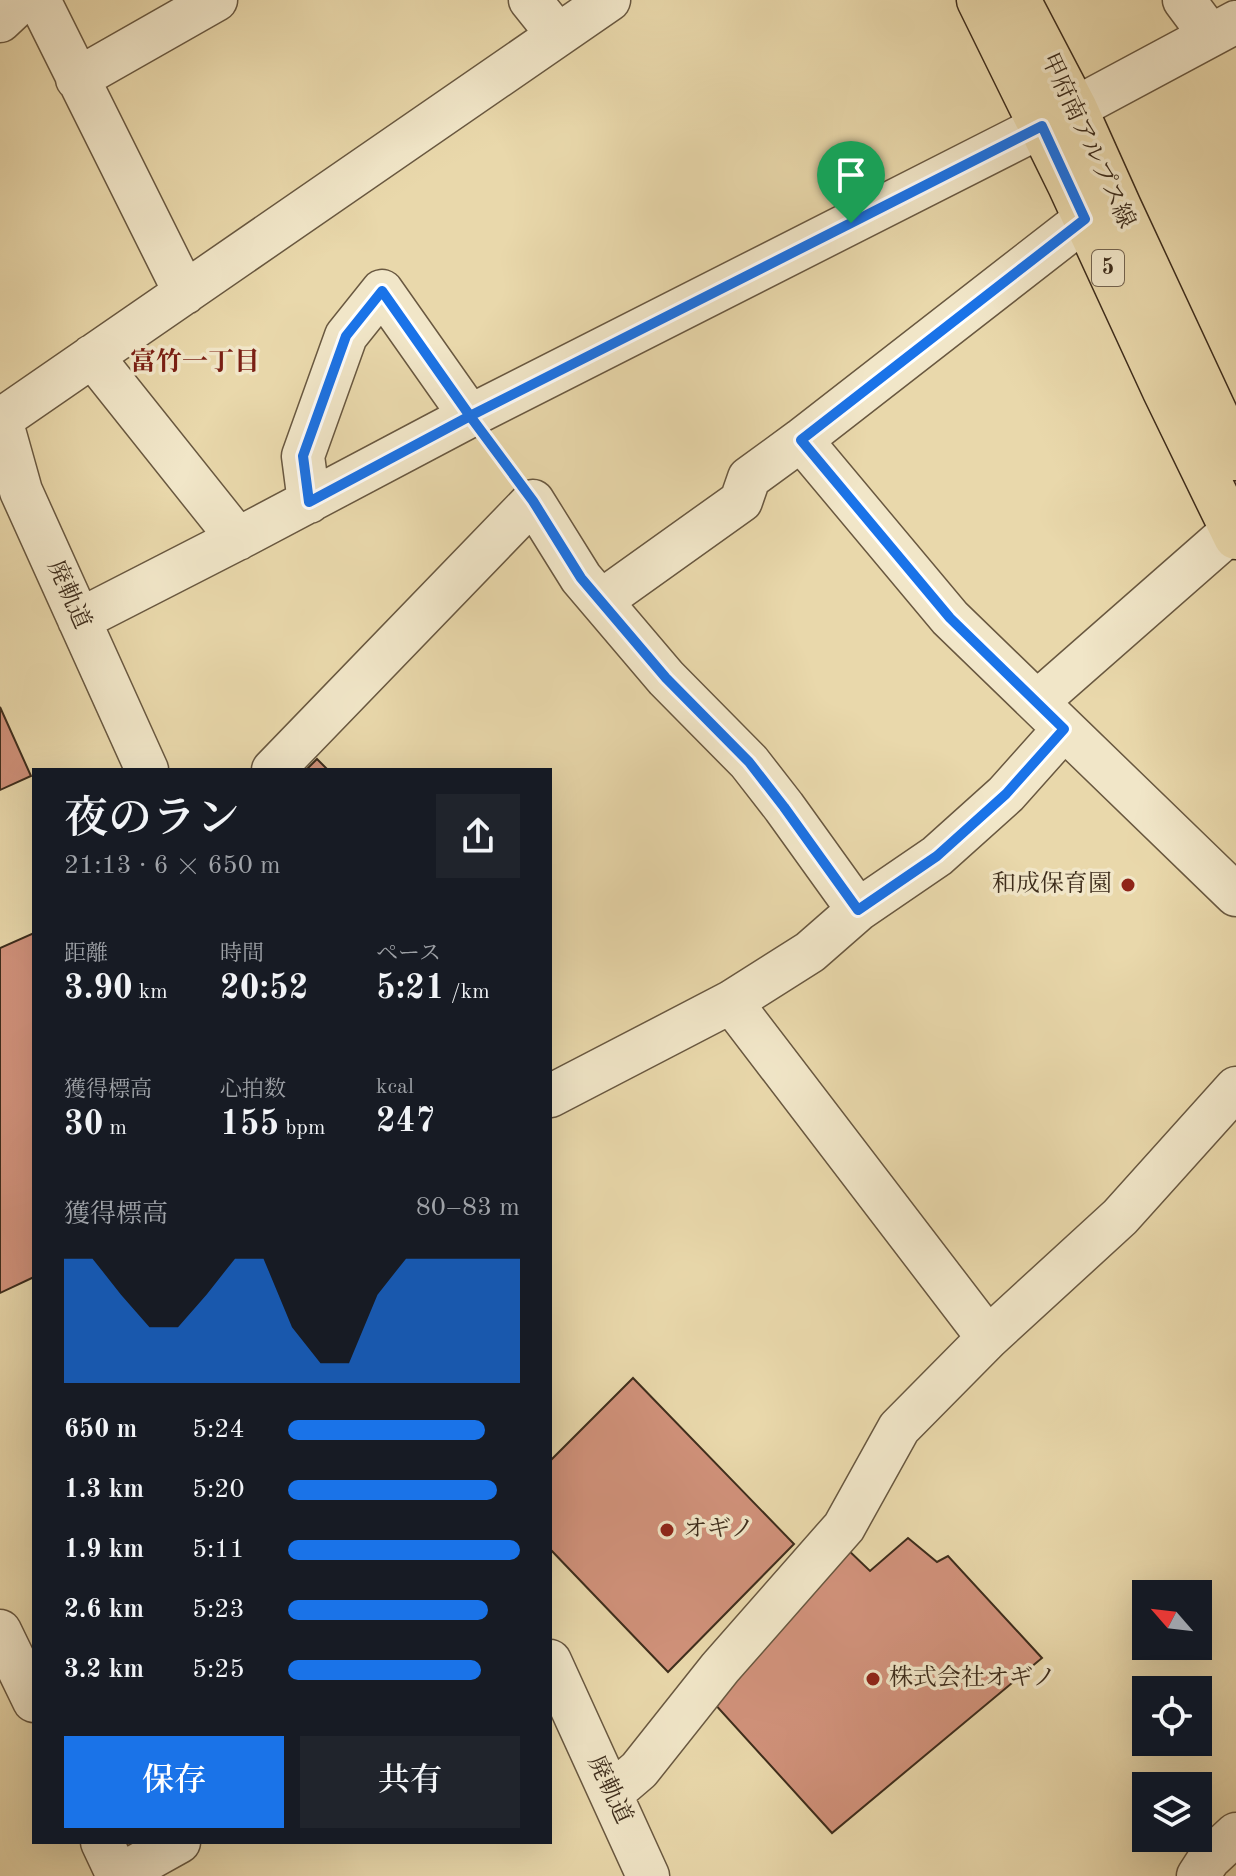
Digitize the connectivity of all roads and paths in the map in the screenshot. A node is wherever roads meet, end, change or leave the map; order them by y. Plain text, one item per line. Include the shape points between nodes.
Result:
1 (19, 0) edge
2 (39, 0) edge
3 (216, 0) edge
4 (530, 0) edge
5 (609, 0) edge
6 (979, 0) edge
7 (1018, 0) edge
8 (1184, 0) edge
9 (0, 21) edge
10 (1223, 28) edge
11 (558, 35) junction
12 (77, 79) junction
13 (1059, 117) junction
14 (1085, 219) junction
15 (185, 293) junction
16 (92, 356) junction
17 (470, 416) junction
18 (0, 418) edge
19 (801, 440) junction
20 (1236, 458) edge
21 (533, 501) junction
22 (309, 502) junction
23 (1234, 534) edge
24 (238, 539) junction
25 (601, 601) junction
26 (79, 620) junction
27 (1051, 716) junction
28 (146, 768) edge
29 (275, 768) edge
30 (1236, 895) edge
31 (858, 910) junction
32 (731, 1002) junction
33 (1236, 1088) edge
34 (552, 1095) edge
35 (988, 1338) junction
36 (0, 1631) edge
37 (552, 1665) edge
38 (32, 1697) edge
39 (611, 1794) junction
40 (1236, 1834) edge
41 (103, 1844) edge
42 (175, 1844) edge
43 (118, 1876) edge
44 (648, 1876) edge
45 (1198, 1876) edge

1 - 9 street
2 - 12 street
3 - 12 street
4 - 11 street
5 - 11 street
6 - 13 main road, 甲府南アルプス線 / 5
7 - 13 main road, 甲府南アルプス線 / 5
8 - 10 street
10 - 13 street
11 - 15 street
12 - 15 street
13 - 14 main road, 甲府南アルプス線 / 5
13 - 17 street
13 - 20 main road, 甲府南アルプス線 / 5 via 1119,207
14 - 19 street
14 - 23 main road, 甲府南アルプス線 / 5
15 - 16 street
16 - 18 street
16 - 24 street
17 - 21 path
17 - 22 street
17 - 22 street via 382,291 346,336 303,456
18 - 26 street, 廃軌道 via 21,491
19 - 25 street via 749,478 741,501
19 - 27 street via 950,618
21 - 25 street
21 - 29 street
22 - 24 street
23 - 27 street
24 - 26 street
25 - 31 street via 666,678 749,762
26 - 28 street, 廃軌道
27 - 30 street
27 - 31 street via 1006,794 937,856
31 - 32 street via 810,952
32 - 34 street
32 - 35 street
33 - 35 street via 1120,1217
35 - 39 street via 899,1428 844,1527 639,1770
36 - 38 street
37 - 39 street, 廃軌道
39 - 44 street, 廃軌道
40 - 45 street
41 - 43 street
42 - 43 street

